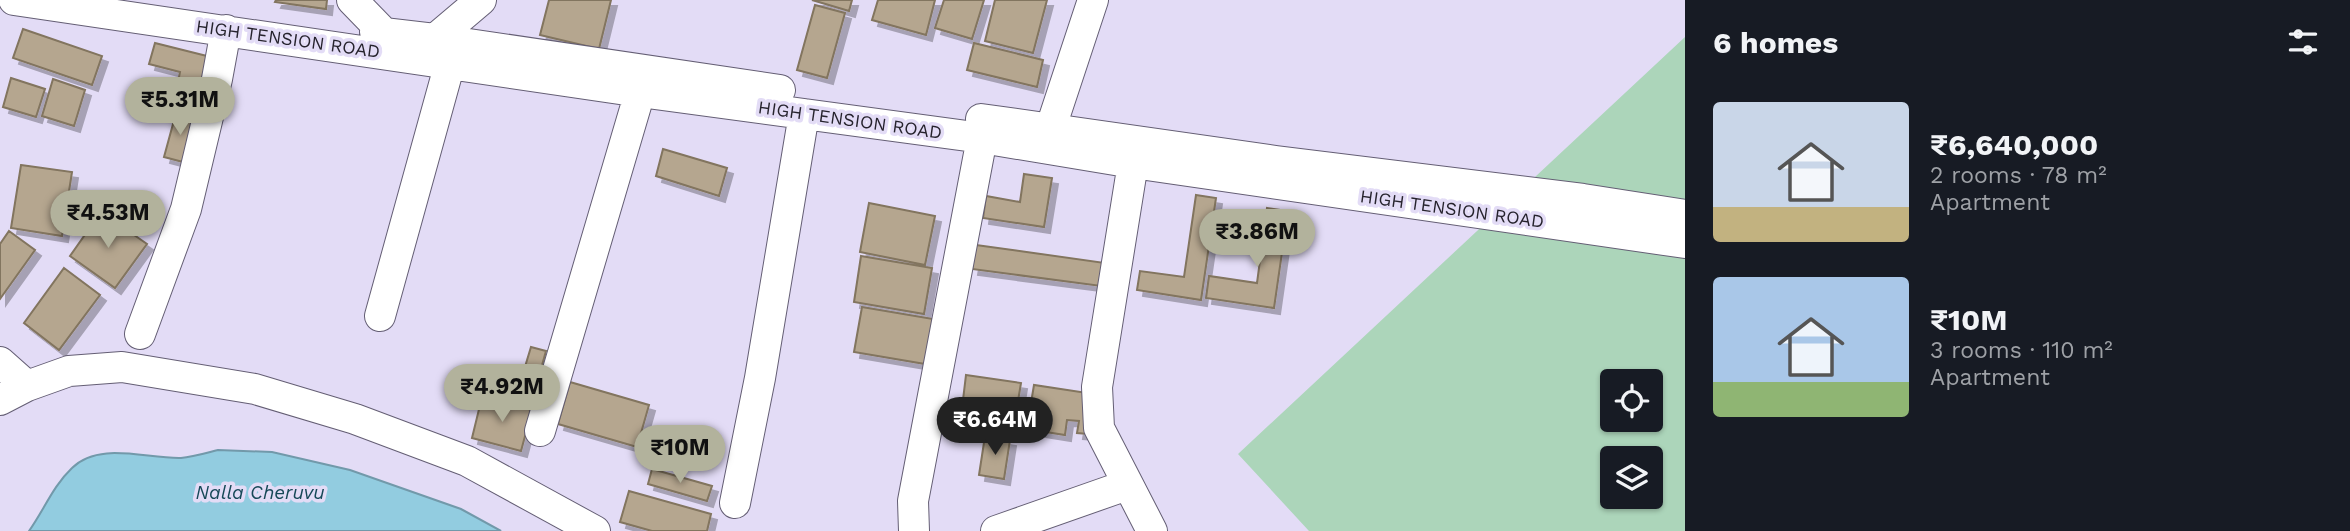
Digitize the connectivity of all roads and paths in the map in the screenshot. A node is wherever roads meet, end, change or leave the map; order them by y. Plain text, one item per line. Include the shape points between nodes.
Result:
1 (14, 0) edge
2 (148, 0) edge
3 (352, 0) edge
4 (481, 0) edge
5 (1093, 0) edge
6 (226, 30) junction
7 (385, 34) junction
8 (446, 48) junction
9 (640, 92) junction
10 (804, 114) junction
11 (1051, 127) junction
12 (982, 138) junction
13 (1133, 163) junction
14 (1362, 184) junction
15 (1451, 196) junction
16 (1685, 215) edge
17 (1685, 243) edge
18 (380, 316) dead end
19 (140, 334) dead end
20 (0, 362) edge
21 (27, 386) junction
22 (0, 400) edge
23 (540, 431) dead end
24 (1127, 485) junction
25 (736, 503) dead end
26 (595, 531) edge
27 (915, 531) edge
28 (996, 531) edge
29 (1152, 531) edge

1 - 6 street, HIGH TENSION ROAD
2 - 7 street, HIGH TENSION ROAD
3 - 7 street
4 - 8 street
5 - 11 street
6 - 8 street, HIGH TENSION ROAD
6 - 19 street via 186,209
7 - 8 street, HIGH TENSION ROAD
8 - 9 street, HIGH TENSION ROAD
8 - 11 street, HIGH TENSION ROAD
8 - 18 street
9 - 10 street, HIGH TENSION ROAD
9 - 23 street
10 - 12 street, HIGH TENSION ROAD
10 - 25 street
11 - 14 street, HIGH TENSION ROAD
12 - 13 street, HIGH TENSION ROAD
12 - 27 street via 913,501
13 - 14 street, HIGH TENSION ROAD
13 - 24 street via 1097,387 1098,428
14 - 15 street, HIGH TENSION ROAD
15 - 16 street, HIGH TENSION ROAD via 1583,199
15 - 17 street, HIGH TENSION ROAD
20 - 21 street
21 - 22 street
21 - 26 street via 69,371 122,367 255,389 355,419 467,461
24 - 28 street
24 - 29 street

